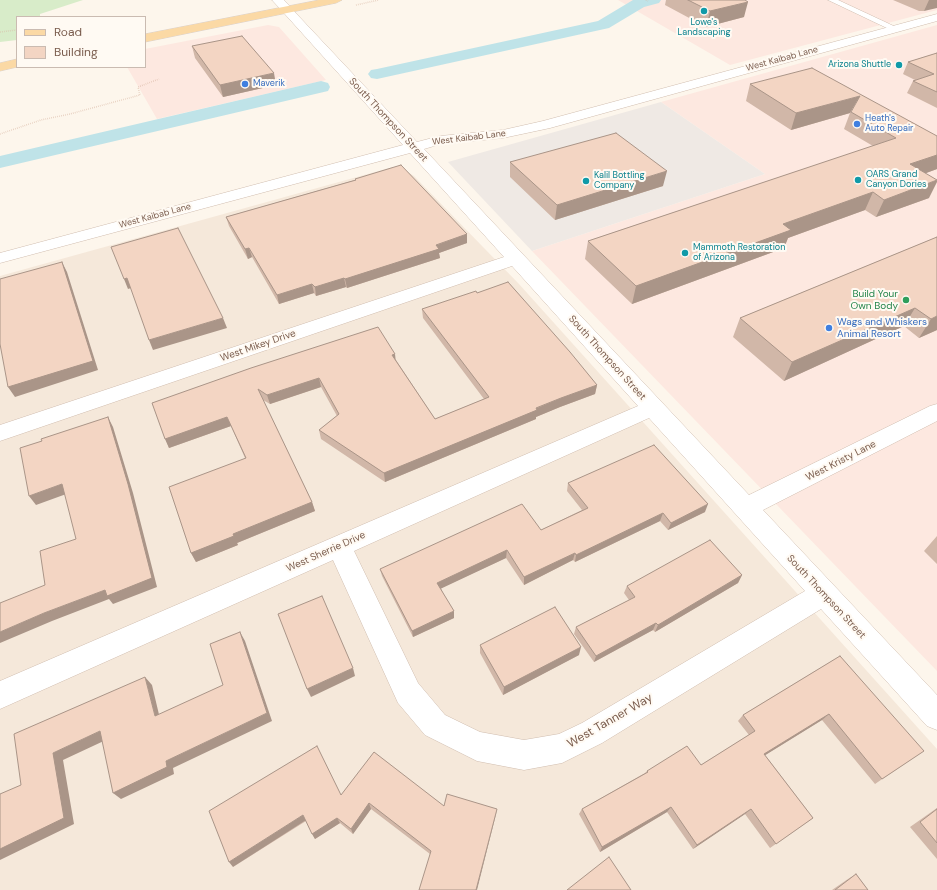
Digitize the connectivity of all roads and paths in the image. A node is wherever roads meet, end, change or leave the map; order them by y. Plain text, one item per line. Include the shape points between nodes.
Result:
1 (278, 0) edge
2 (336, 0) edge
3 (832, 0) edge
4 (287, 10) junction
5 (937, 17) edge
6 (894, 28) junction
7 (16, 30) edge
8 (0, 32) edge
9 (146, 38) edge
10 (16, 63) edge
11 (0, 66) edge
12 (159, 79) dead end
13 (0, 134) edge
14 (413, 146) junction
15 (0, 258) edge
16 (517, 259) junction
17 (653, 408) junction
18 (937, 412) edge
19 (0, 433) edge
20 (745, 508) junction
21 (339, 546) junction
22 (824, 594) junction
23 (0, 696) edge
24 (937, 716) edge

1 - 4 street, South Thompson Street
2 - 4 main road
3 - 6 lane
4 - 9 main road
4 - 14 street, South Thompson Street
5 - 6 street, West Kaibab Lane
6 - 14 street, West Kaibab Lane via 530,129 440,140
7 - 8 path
10 - 11 main road
12 - 13 path via 138,87 140,95 41,120
14 - 15 street, West Kaibab Lane
14 - 16 street, South Thompson Street
16 - 17 street, South Thompson Street
16 - 19 street, West Mikey Drive
17 - 20 street, South Thompson Street
17 - 21 street, West Sherrie Drive
18 - 20 street, West Kristy Lane
20 - 22 street, South Thompson Street
21 - 22 street, West Tanner Way via 408,693 435,725 477,746 524,755 562,748 592,733
21 - 23 street, West Sherrie Drive
22 - 24 street, South Thompson Street

